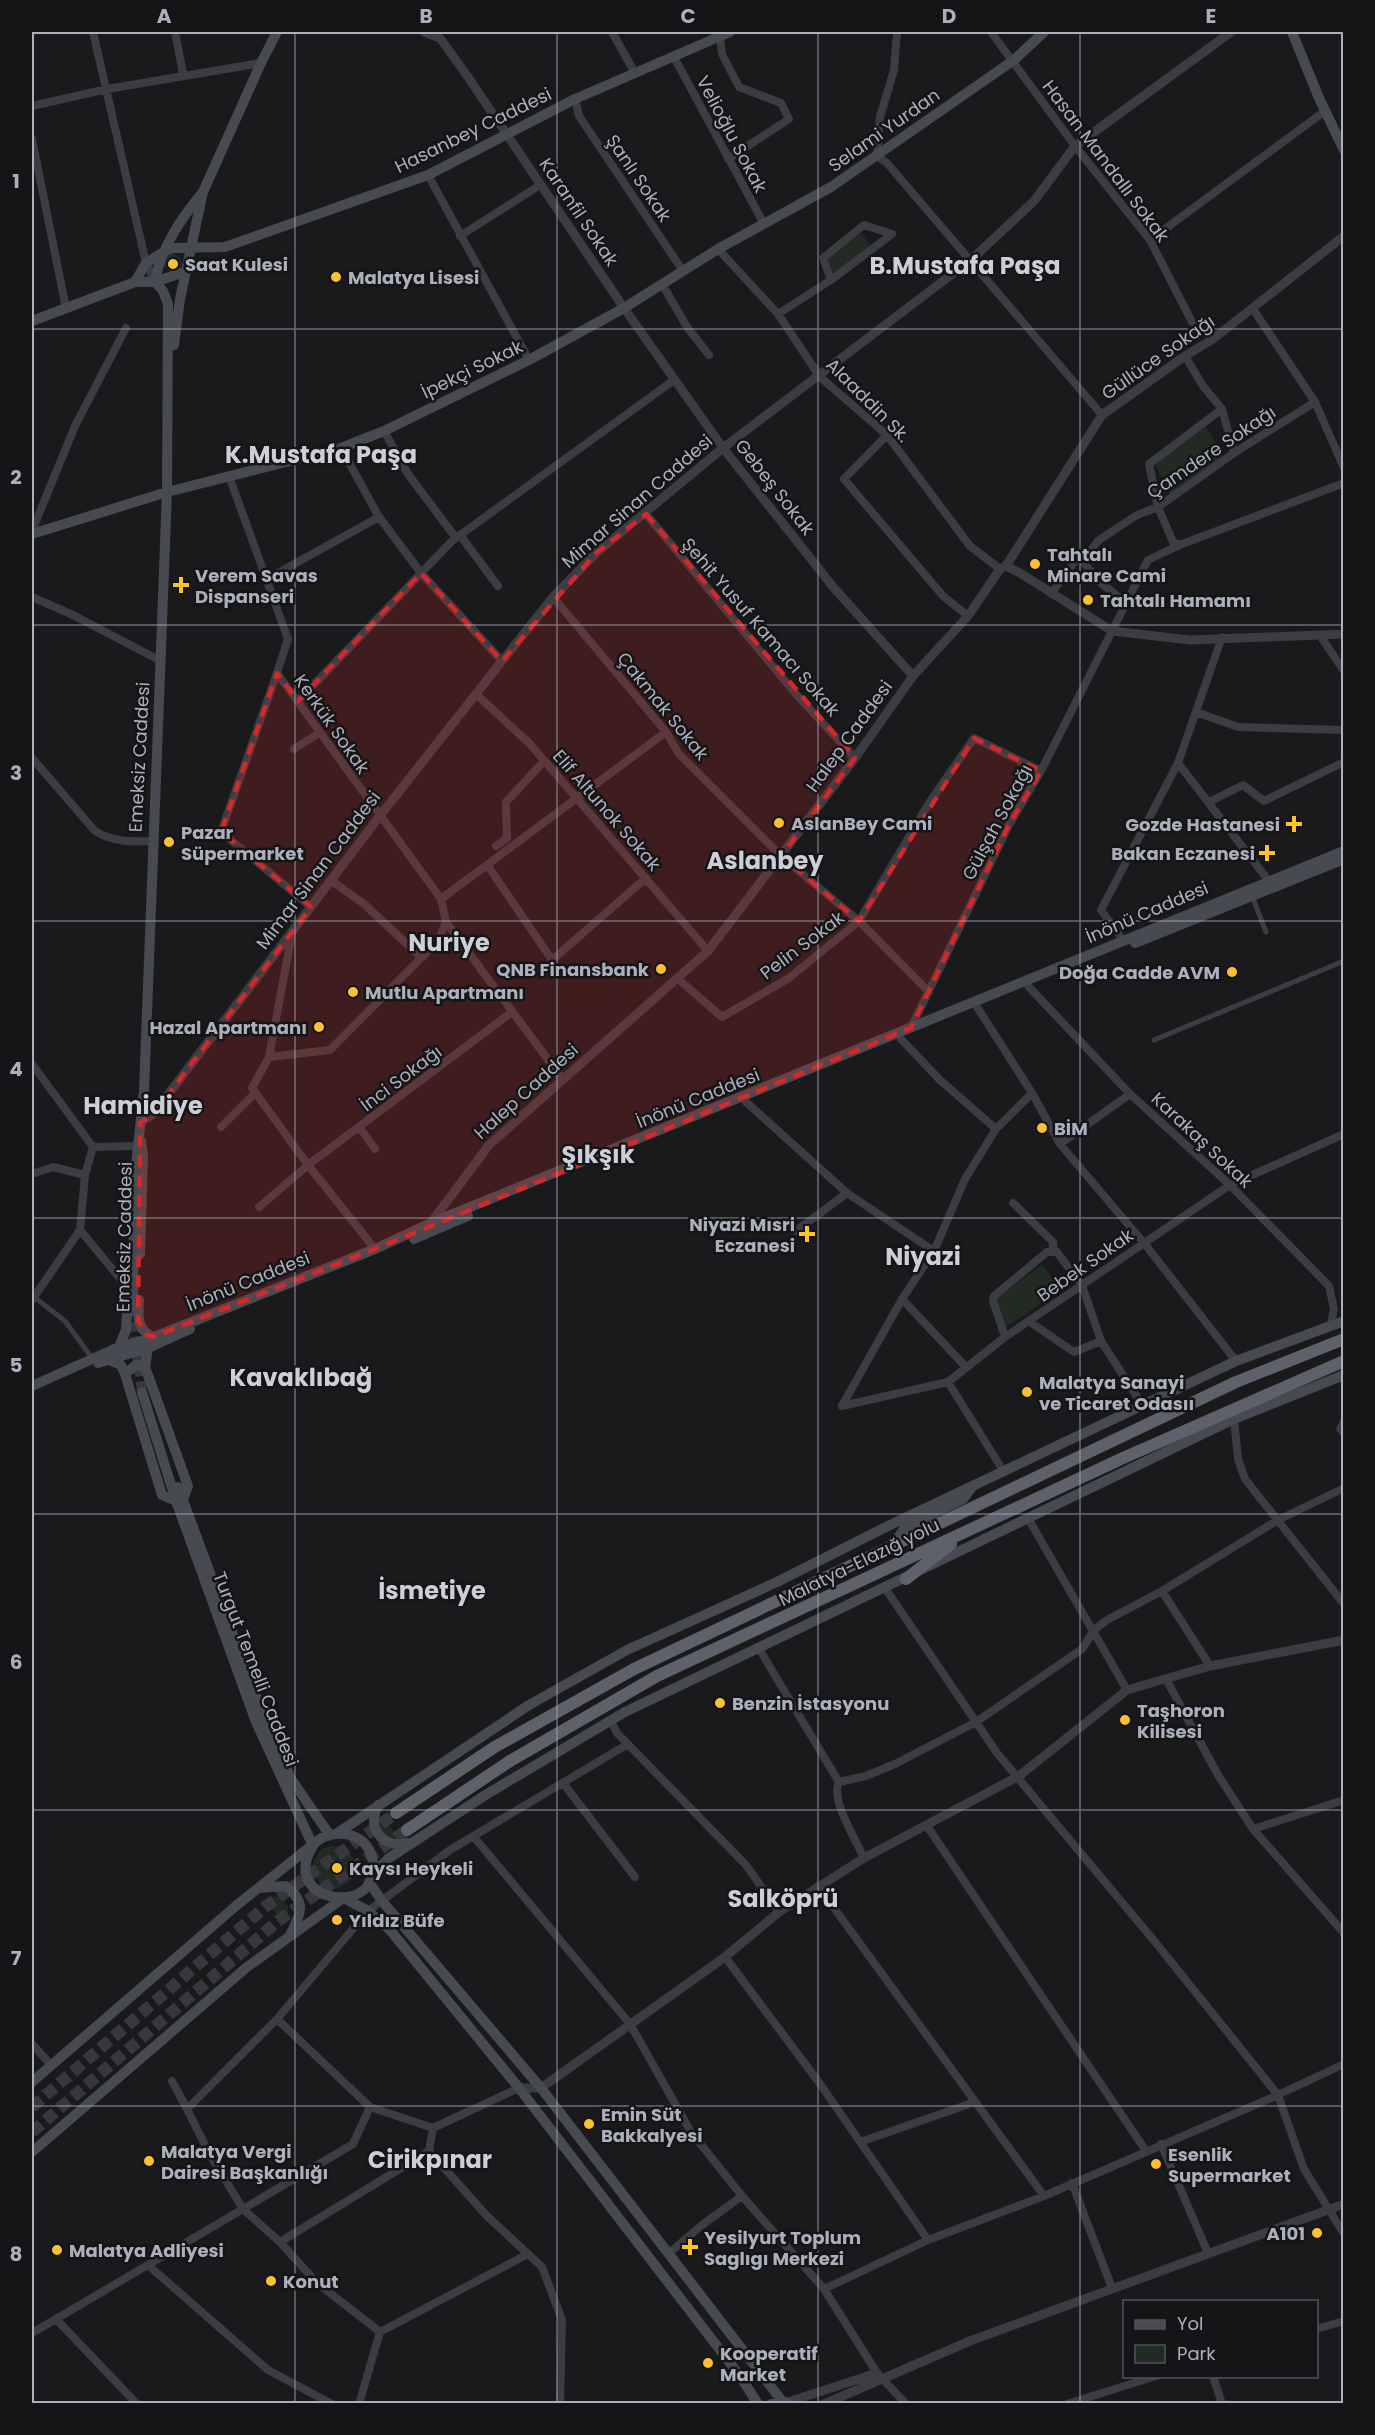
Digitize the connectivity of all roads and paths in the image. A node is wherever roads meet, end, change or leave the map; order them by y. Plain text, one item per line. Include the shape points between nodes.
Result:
1 (93, 32) edge
2 (175, 32) edge
3 (277, 32) edge
4 (424, 32) edge
5 (612, 32) edge
6 (897, 32) edge
7 (991, 32) edge
8 (1044, 32) edge
9 (1232, 32) edge
10 (1292, 32) edge
11 (725, 34) edge
12 (444, 35) edge
13 (674, 57) junction
14 (1014, 60) junction
15 (261, 63) junction
16 (635, 73) junction
17 (183, 74) junction
18 (107, 89) junction
19 (575, 99) junction
20 (32, 106) edge
21 (1325, 111) junction
22 (506, 134) junction
23 (32, 140) edge
24 (1075, 146) junction
25 (1344, 150) edge
26 (877, 156) junction
27 (728, 159) junction
28 (428, 175) junction
29 (540, 185) junction
30 (203, 192) junction
31 (767, 223) junction
32 (460, 236) junction
33 (1344, 236) edge
34 (1150, 240) junction
35 (192, 248) junction
36 (718, 249) junction
37 (165, 252) junction
38 (972, 259) junction
39 (146, 263) junction
40 (187, 271) junction
41 (683, 271) junction
42 (831, 280) junction
43 (135, 282) junction
44 (154, 282) junction
45 (662, 284) junction
46 (66, 308) junction
47 (624, 308) junction
48 (1253, 309) junction
49 (778, 314) junction
50 (32, 321) edge
51 (126, 328) dead end
52 (1213, 339) junction
53 (709, 355) dead end
54 (1185, 356) junction
55 (529, 360) junction
56 (820, 377) junction
57 (674, 380) junction
58 (169, 384) junction
59 (1315, 402) junction
60 (1222, 409) junction
61 (1102, 415) junction
62 (384, 431) junction
63 (886, 435) junction
64 (341, 448) junction
65 (723, 448) junction
66 (1234, 453) junction
67 (1344, 468) edge
68 (229, 477) junction
69 (1344, 483) edge
70 (166, 492) junction
71 (1158, 507) junction
72 (646, 514) junction
73 (379, 517) junction
74 (32, 532) edge
75 (458, 537) junction
76 (1182, 544) junction
77 (1082, 561) junction
78 (1003, 567) junction
79 (421, 573) junction
80 (267, 579) junction
81 (498, 586) dead end
82 (1051, 594) junction
83 (32, 597) edge
84 (554, 597) junction
85 (1125, 602) junction
86 (968, 616) junction
87 (1112, 631) junction
88 (1344, 634) edge
89 (1321, 636) junction
90 (1222, 637) junction
91 (161, 660) junction
92 (502, 661) junction
93 (1344, 671) edge
94 (277, 673) junction
95 (913, 676) junction
96 (477, 695) junction
97 (297, 701) junction
98 (1196, 712) junction
99 (1344, 730) edge
100 (666, 732) junction
101 (319, 733) junction
102 (294, 749) dead end
103 (32, 758) edge
104 (855, 758) junction
105 (544, 761) junction
106 (1344, 762) edge
107 (1178, 763) junction
108 (1041, 771) junction
109 (577, 800) junction
110 (1209, 802) junction
111 (379, 816) junction
112 (151, 841) junction
113 (496, 846) dead end
114 (1344, 851) edge
115 (781, 856) junction
116 (1344, 859) edge
117 (488, 866) junction
118 (646, 878) junction
119 (1268, 880) junction
120 (332, 881) junction
121 (1252, 896) junction
122 (441, 899) junction
123 (311, 908) junction
124 (859, 921) junction
125 (446, 922) junction
126 (1266, 932) dead end
127 (292, 933) junction
128 (1123, 940) junction
129 (708, 951) junction
130 (420, 957) junction
131 (1344, 961) edge
132 (676, 978) junction
133 (1029, 987) junction
134 (929, 992) junction
135 (977, 1007) junction
136 (512, 1012) junction
137 (911, 1028) junction
138 (901, 1039) junction
139 (1154, 1040) dead end
140 (269, 1057) junction
141 (32, 1064) edge
142 (563, 1080) junction
143 (1032, 1093) junction
144 (254, 1094) junction
145 (1130, 1094) junction
146 (746, 1102) junction
147 (140, 1127) junction
148 (221, 1128) dead end
149 (360, 1128) junction
150 (996, 1129) junction
151 (1344, 1134) edge
152 (1060, 1144) junction
153 (136, 1146) junction
154 (93, 1147) junction
155 (375, 1149) dead end
156 (308, 1165) junction
157 (32, 1174) edge
158 (86, 1174) junction
159 (1230, 1185) junction
160 (847, 1193) junction
161 (1013, 1203) dead end
162 (259, 1207) dead end
163 (431, 1223) junction
164 (80, 1230) junction
165 (796, 1231) dead end
166 (424, 1234) junction
167 (1144, 1243) junction
168 (375, 1249) junction
169 (934, 1251) junction
170 (1053, 1252) junction
171 (1082, 1285) junction
172 (128, 1288) junction
173 (32, 1297) edge
174 (902, 1299) junction
175 (133, 1310) junction
176 (1344, 1321) edge
177 (1030, 1322) junction
178 (1331, 1324) junction
179 (153, 1337) junction
180 (1005, 1337) junction
181 (1344, 1339) edge
182 (1101, 1341) junction
183 (119, 1347) junction
184 (148, 1348) junction
185 (93, 1359) junction
186 (109, 1360) junction
187 (1236, 1361) junction
188 (1344, 1361) edge
189 (145, 1366) junction
190 (965, 1366) junction
191 (125, 1374) junction
192 (1344, 1375) edge
193 (948, 1382) junction
194 (32, 1386) edge
195 (32, 1392) edge
196 (1143, 1406) junction
197 (1234, 1419) junction
198 (1344, 1421) edge
199 (1344, 1434) edge
200 (1004, 1472) junction
201 (972, 1486) junction
202 (1344, 1488) edge
203 (179, 1500) junction
204 (1029, 1520) junction
205 (1278, 1520) junction
206 (979, 1524) junction
207 (894, 1543) junction
208 (906, 1579) junction
209 (885, 1588) junction
210 (1162, 1591) junction
211 (1344, 1604) edge
212 (1094, 1630) junction
213 (1344, 1640) edge
214 (758, 1647) junction
215 (1210, 1666) junction
216 (1166, 1679) junction
217 (1127, 1690) junction
218 (610, 1721) junction
219 (976, 1722) junction
220 (628, 1744) junction
221 (1019, 1776) junction
222 (839, 1782) junction
223 (563, 1783) junction
224 (1344, 1800) edge
225 (380, 1802) junction
226 (396, 1813) tunnel mouth
227 (927, 1826) junction
228 (1253, 1829) junction
229 (332, 1834) junction
230 (410, 1836) junction
231 (474, 1837) junction
232 (313, 1846) junction
233 (864, 1858) junction
234 (635, 1877) dead end
235 (370, 1879) junction
236 (818, 1886) junction
237 (258, 1888) junction
238 (344, 1899) junction
239 (382, 1901) junction
240 (368, 1911) junction
241 (778, 1912) junction
242 (1342, 1930) edge
243 (288, 1937) junction
244 (725, 1957) junction
245 (277, 2019) junction
246 (630, 2024) junction
247 (32, 2044) edge
248 (1344, 2064) edge
249 (51, 2066) junction
250 (172, 2081) dead end
251 (32, 2082) edge
252 (519, 2088) junction
253 (541, 2088) junction
254 (1278, 2095) junction
255 (975, 2102) junction
256 (370, 2107) junction
257 (187, 2109) junction
258 (433, 2128) junction
259 (860, 2142) junction
260 (1161, 2144) junction
261 (429, 2151) junction
262 (1146, 2151) junction
263 (32, 2152) edge
264 (1072, 2183) junction
265 (742, 2196) junction
266 (1044, 2196) junction
267 (1344, 2204) edge
268 (243, 2209) junction
269 (1327, 2210) junction
270 (1344, 2234) edge
271 (928, 2240) junction
272 (280, 2242) junction
273 (1208, 2253) junction
274 (528, 2254) junction
275 (668, 2254) junction
276 (148, 2265) junction
277 (1112, 2288) junction
278 (824, 2289) junction
279 (56, 2319) junction
280 (1344, 2321) edge
281 (1318, 2329) edge
282 (380, 2332) junction
283 (32, 2333) edge
284 (880, 2376) junction
285 (1149, 2378) edge
286 (1214, 2378) edge
287 (783, 2402) edge
288 (137, 2403) edge
289 (332, 2403) edge
290 (359, 2403) edge
291 (560, 2403) edge
292 (758, 2403) edge
293 (824, 2403) edge
294 (906, 2403) edge
295 (1067, 2403) edge
296 (1222, 2403) edge

1 - 18 street
2 - 17 street
3 - 15 main road
4 - 12 street
5 - 16 street
6 - 26 street via 894,70 880,117
7 - 14 street, Hasan Mandallı Sokak
8 - 14 main road, Selami Yurdan
9 - 24 street, Mimar Sinan Caddesi
10 - 21 main road
11 - 13 main road, Hasanbey Caddesi
11 - 27 street via 722,54 739,87 781,103 789,120
12 - 22 street, Karanfil Sokak
13 - 16 main road, Hasanbey Caddesi
13 - 27 street, Velioğlu Sokak
14 - 24 street, Hasan Mandallı Sokak
14 - 26 main road, Selami Yurdan
15 - 17 street
15 - 30 main road
16 - 19 main road, Hasanbey Caddesi
17 - 18 street
18 - 20 street
18 - 39 street
19 - 22 main road, Hasanbey Caddesi
19 - 41 street, Şanlı Sokak via 579,116
21 - 25 main road
21 - 34 street
22 - 28 main road, Hasanbey Caddesi
22 - 29 street, Karanfil Sokak
23 - 46 street
24 - 34 street, Hasan Mandallı Sokak
24 - 38 street, Mimar Sinan Caddesi via 1034,201
26 - 31 main road, Selami Yurdan
26 - 38 street
27 - 31 street, Velioğlu Sokak
28 - 32 street
28 - 35 main road, Hasanbey Caddesi via 225,247
29 - 32 street
29 - 47 street, Karanfil Sokak
30 - 35 main road
30 - 37 main road via 189,208
31 - 36 main road, İpekçi Sokak
32 - 55 street
33 - 48 street, Güllüce Sokağı
34 - 52 street, Hasan Mandallı Sokak via 1192,322
35 - 37 main road, Hasanbey Caddesi
35 - 40 main road
36 - 41 main road, İpekçi Sokak
36 - 49 street, Alaaddin Sk.
37 - 39 main road
37 - 44 main road
38 - 56 street, Mimar Sinan Caddesi
38 - 61 street
39 - 43 main road
39 - 44 street
40 - 44 main road
40 - 58 main road
41 - 45 main road, İpekçi Sokak
42 - 42 street via 823,258 864,225 892,234
42 - 49 street
43 - 44 main road
43 - 46 main road
44 - 58 main road via 168,304
45 - 47 main road, İpekçi Sokak
45 - 53 street
46 - 50 main road
47 - 55 main road, İpekçi Sokak
47 - 57 street, Gebeş Sokak
48 - 52 street, Güllüce Sokağı
48 - 59 street
49 - 56 street, Alaaddin Sk.
51 - 74 street via 75,426
52 - 54 street, Güllüce Sokağı
54 - 60 street
54 - 61 street, Güllüce Sokağı
55 - 62 main road, İpekçi Sokak
56 - 63 street, Alaaddin Sk.
56 - 65 street, Mimar Sinan Caddesi
57 - 65 street, Gebeş Sokak
57 - 75 street
58 - 70 main road, Emeksiz Caddesi
59 - 66 street, Çamdere Sokağı
59 - 67 street
60 - 66 street
60 - 71 street via 1149,464
61 - 78 street, Güllüce Sokağı
62 - 64 main road, İpekçi Sokak
62 - 75 street via 408,474
63 - 78 street, Alaaddin Sk. via 970,546
63 - 86 street via 844,479 943,596
64 - 68 main road, İpekçi Sokak
64 - 73 street
65 - 72 street, Mimar Sinan Caddesi
65 - 95 street, Gebeş Sokak via 834,588
66 - 71 street, Çamdere Sokağı
68 - 70 main road, İpekçi Sokak
68 - 80 street, Kerkük Sokak
69 - 76 street, Gülşah Sokağı
70 - 74 main road, İpekçi Sokak
70 - 91 main road, Emeksiz Caddesi
71 - 76 street via 1174,544
71 - 77 street, Çamdere Sokağı via 1137,515 1099,540
72 - 84 street, Mimar Sinan Caddesi via 596,554
72 - 104 street, Şehit Yusuf Kamacı Sokak via 795,693
73 - 79 street
73 - 80 street
75 - 79 street
75 - 81 street
76 - 85 street, Gülşah Sokağı via 1148,560
77 - 82 street, Çamdere Sokağı via 1078,557
77 - 85 street
78 - 82 street
78 - 86 street, Halep Caddesi
79 - 92 street
79 - 97 street
80 - 94 street, Kerkük Sokak via 288,639
82 - 87 street
83 - 91 street
84 - 92 street, Mimar Sinan Caddesi
84 - 100 street, Çakmak Sokak
85 - 87 street, Gülşah Sokağı
86 - 95 street, Halep Caddesi
87 - 90 street via 1190,640
87 - 108 street, Gülşah Sokağı
88 - 89 street
89 - 90 street
89 - 93 street
90 - 98 street
91 - 112 main road, Emeksiz Caddesi
92 - 96 street, Mimar Sinan Caddesi
94 - 97 street, Kerkük Sokak
94 - 123 street via 221,832
95 - 104 street, Halep Caddesi
96 - 105 street, Elif Altunok Sokak
96 - 111 street, Mimar Sinan Caddesi
97 - 101 street, Kerkük Sokak
98 - 99 street via 1238,728
98 - 107 street
100 - 109 street
100 - 115 street, Çakmak Sokak via 679,754
101 - 102 street
101 - 111 street, Kerkük Sokak
103 - 112 street via 95,831 128,842
104 - 115 street, Halep Caddesi
105 - 109 street, Elif Altunok Sokak
105 - 113 street via 507,802 507,838
106 - 110 street via 1264,801 1243,785
107 - 110 street
107 - 128 street via 1101,910
108 - 124 street via 974,738 929,803
108 - 134 street, Gülşah Sokağı via 1009,825
109 - 117 street
109 - 118 street, Elif Altunok Sokak
110 - 119 street
111 - 120 street, Mimar Sinan Caddesi
111 - 122 street, Kerkük Sokak
112 - 147 main road, Emeksiz Caddesi
114 - 119 main road, İnönü Caddesi
115 - 124 street, Çakmak Sokak
115 - 129 street, Halep Caddesi
116 - 121 main road, İnönü Caddesi
117 - 118 street via 552,960
117 - 122 street
118 - 129 street, Elif Altunok Sokak
119 - 128 main road, İnönü Caddesi
120 - 123 street, Mimar Sinan Caddesi
120 - 130 street via 371,910
121 - 126 street
121 - 133 main road, İnönü Caddesi
122 - 125 street
123 - 127 street, Mimar Sinan Caddesi
124 - 132 street, Pelin Sokak via 789,978 722,1017
124 - 134 street, Çakmak Sokak
125 - 130 street via 438,941
125 - 136 street
127 - 140 street
127 - 147 street, Mimar Sinan Caddesi
128 - 137 main road, İnönü Caddesi
129 - 132 street, Halep Caddesi
130 - 140 street via 330,1050
131 - 139 street
132 - 142 street, Halep Caddesi
133 - 135 main road, İnönü Caddesi
133 - 145 street, Karakaş Sokak
134 - 137 street, Gülşah Sokağı
135 - 138 main road, İnönü Caddesi
135 - 143 street
136 - 142 street
136 - 149 street, İnci Sokağı
137 - 163 main road, İnönü Caddesi
138 - 146 main road, İnönü Caddesi
138 - 150 street
140 - 144 street via 252,1088
141 - 154 street
142 - 163 street, Halep Caddesi via 489,1145
143 - 150 street
143 - 152 street
144 - 148 street
144 - 156 street
145 - 152 street
145 - 159 street, Karakaş Sokak
146 - 160 street
146 - 166 main road, İnönü Caddesi
147 - 153 main road, Emeksiz Caddesi
147 - 175 main road, Emeksiz Caddesi via 143,1156
149 - 155 street
149 - 156 street, İnci Sokağı
150 - 169 street via 965,1179
151 - 159 street, Bebek Sokak
152 - 167 street
153 - 154 street
153 - 172 main road, Emeksiz Caddesi via 130,1165
153 - 175 main road, Emeksiz Caddesi
154 - 158 street
156 - 162 street, İnci Sokağı
156 - 168 street
157 - 158 street via 53,1167
158 - 164 street
159 - 167 street, Bebek Sokak
159 - 178 street, Karakaş Sokak via 1329,1286 1334,1309
160 - 165 street
160 - 169 street
161 - 170 street via 1053,1242
163 - 166 street, Halep Caddesi
163 - 168 main road, İnönü Caddesi
164 - 172 street
164 - 173 street
166 - 184 main road, İnönü Caddesi
167 - 171 street, Bebek Sokak
167 - 187 street
168 - 179 main road, İnönü Caddesi
169 - 174 street
170 - 171 street
170 - 180 street via 1047,1252 994,1296
171 - 177 street, Bebek Sokak
171 - 182 street
172 - 175 main road, Emeksiz Caddesi
173 - 185 street via 65,1321
174 - 190 street
174 - 193 street via 842,1406
175 - 179 main road, Emeksiz Caddesi via 142,1329
175 - 183 main road, Emeksiz Caddesi
176 - 178 main road
177 - 180 street, Bebek Sokak
177 - 182 street via 1074,1352
178 - 187 main road
179 - 183 main road, İnönü Caddesi
180 - 190 street, Bebek Sokak
181 - 207 highway via 1236,1382
182 - 196 street
183 - 185 main road, İnönü Caddesi
184 - 186 main road, İnönü Caddesi
184 - 189 main road, Turgut Temelli Caddesi
185 - 194 main road, İnönü Caddesi
186 - 191 main road via 121,1365
186 - 195 main road, İnönü Caddesi
187 - 196 main road
188 - 206 highway, Malatya-Elazığ yolu
189 - 191 main road via 136,1365
189 - 203 main road, Turgut Temelli Caddesi via 188,1486
190 - 193 street, Bebek Sokak
191 - 203 main road, Turgut Temelli Caddesi via 162,1495
192 - 197 main road
193 - 200 street
196 - 200 main road
197 - 204 main road
197 - 205 street via 1238,1459 1245,1479
198 - 199 street via 1340,1429
200 - 201 main road
201 - 207 main road via 963,1499 905,1528
201 - 225 main road via 577,1676
202 - 205 street
203 - 203 main road, Turgut Temelli Caddesi via 142,1392
203 - 229 main road, Turgut Temelli Caddesi via 291,1779
203 - 232 main road, Turgut Temelli Caddesi via 256,1722
204 - 208 main road
204 - 212 street
205 - 210 street
205 - 211 street
206 - 208 highway
206 - 230 highway, Malatya-Elazığ yolu via 657,1676 510,1761
207 - 226 highway via 634,1669 493,1748
208 - 209 main road
209 - 214 main road
209 - 219 street
210 - 212 street
210 - 215 street
212 - 217 street
212 - 219 street via 1082,1649
213 - 215 street
214 - 218 main road
214 - 222 street
215 - 216 street
216 - 217 street
216 - 228 street via 1218,1775
217 - 221 street
218 - 220 street
218 - 230 main road
219 - 221 street
219 - 222 street via 895,1764
220 - 223 street
220 - 241 street via 746,1865
221 - 227 street
221 - 254 street
222 - 233 street via 837,1799
223 - 231 street
223 - 234 street
224 - 228 street
225 - 229 main road
225 - 230 main road via 373,1815 376,1833 397,1845
227 - 233 street
227 - 262 street
228 - 242 street
229 - 232 main road
229 - 235 main road via 350,1834 368,1848 372,1861
230 - 235 main road
231 - 239 street via 450,1850
231 - 246 street
232 - 237 main road
232 - 238 main road via 306,1863 309,1880 324,1896
233 - 236 street
235 - 238 main road via 355,1895
235 - 239 main road
236 - 241 street
236 - 255 street
237 - 243 main road via 286,1887 299,1899 301,1911
237 - 249 main road
238 - 240 main road
238 - 243 main road
239 - 240 street
239 - 253 main road
240 - 245 street
240 - 252 main road via 390,1930
241 - 244 street
243 - 263 main road via 247,1967
244 - 246 street
244 - 259 street
245 - 256 street
245 - 257 street
246 - 253 street
246 - 265 street via 691,2132
247 - 249 street
248 - 254 street
249 - 251 main road
250 - 257 street
252 - 253 street
252 - 258 street
252 - 292 main road
253 - 275 main road
254 - 260 street
254 - 269 street via 1304,2169
255 - 259 street
255 - 266 street
256 - 258 street
256 - 268 street via 353,2144
257 - 268 street
258 - 261 street
259 - 271 street
260 - 262 street
260 - 273 street
261 - 272 street
261 - 274 street via 487,2216
262 - 264 street
264 - 266 street
264 - 277 street
265 - 275 street
265 - 278 street
266 - 271 street
267 - 269 street
268 - 272 street
268 - 276 street
269 - 270 street
269 - 273 street
271 - 278 street
272 - 282 street via 316,2282
273 - 277 street
274 - 282 street
274 - 291 street via 542,2267 562,2320
275 - 287 main road
276 - 279 street
276 - 289 street via 268,2370
277 - 284 street
278 - 284 street
279 - 283 street
279 - 288 street
280 - 281 street
282 - 290 street
284 - 287 street
284 - 293 street
284 - 294 street
285 - 295 street
286 - 296 street

